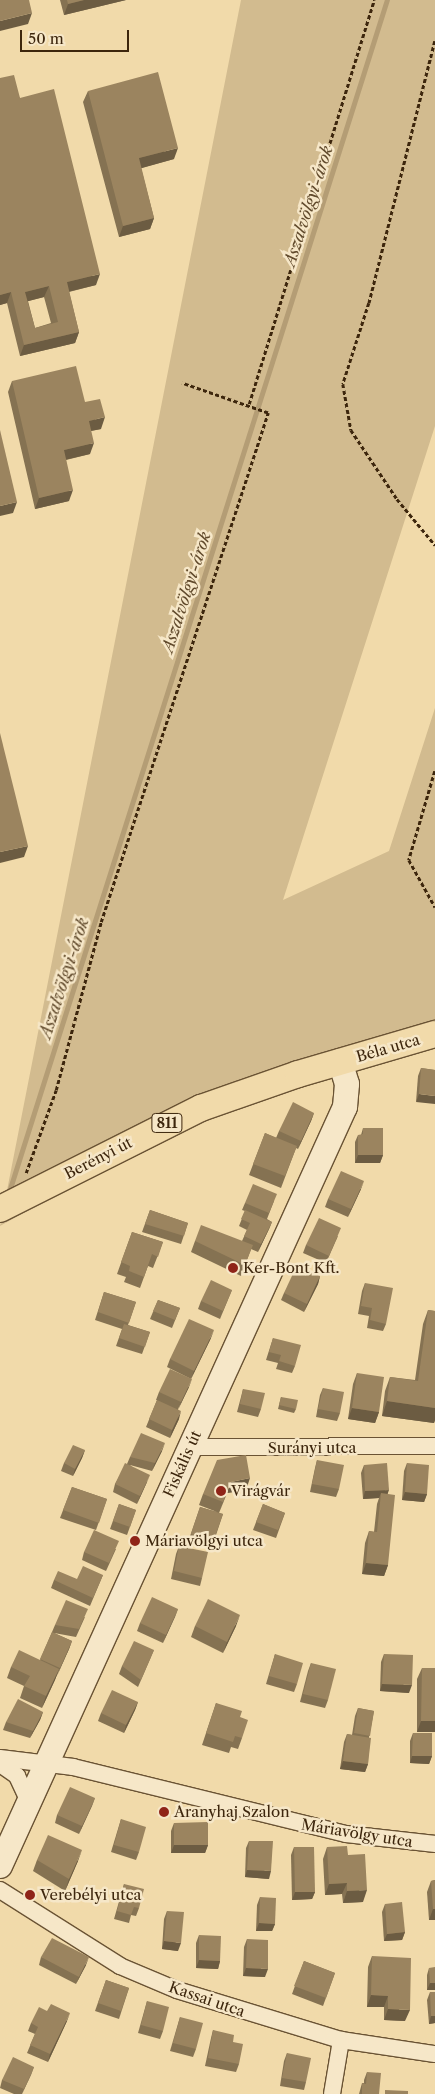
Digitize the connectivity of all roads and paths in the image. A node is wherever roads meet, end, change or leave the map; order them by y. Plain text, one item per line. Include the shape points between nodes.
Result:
1 (374, 0) edge
2 (435, 41) edge
3 (182, 383) dead end
4 (249, 404) junction
5 (435, 545) edge
6 (435, 771) edge
7 (435, 907) edge
8 (435, 1034) edge
9 (340, 1061) junction
10 (8, 1205) edge
11 (435, 1446) edge
12 (189, 1448) junction
13 (0, 1758) edge
14 (47, 1763) junction
15 (0, 1764) edge
16 (29, 1802) junction
17 (435, 1844) edge
18 (0, 1866) edge
19 (0, 1890) edge
20 (341, 2040) junction
21 (435, 2054) edge
22 (332, 2094) edge

1 - 4 path
2 - 5 path via 369,302 343,384 352,430 398,499
3 - 4 path
4 - 10 path via 268,414 101,922 56,1090
6 - 7 path via 409,860
8 - 9 main road, Béla utca / 811
9 - 10 main road, Berényi út / 811 via 200,1108
9 - 12 street, Fiskális út via 347,1084 344,1107
11 - 12 street, Surányi utca
12 - 14 street, Fiskális út
13 - 14 street, Máriavölgy utca
14 - 16 street, Fiskális út
14 - 17 street, Máriavölgy utca via 317,1828
15 - 16 street via 17,1776
16 - 18 street, Fiskális út
19 - 20 street, Kassai utca via 147,1978
20 - 21 street, Kassai utca
20 - 22 street

